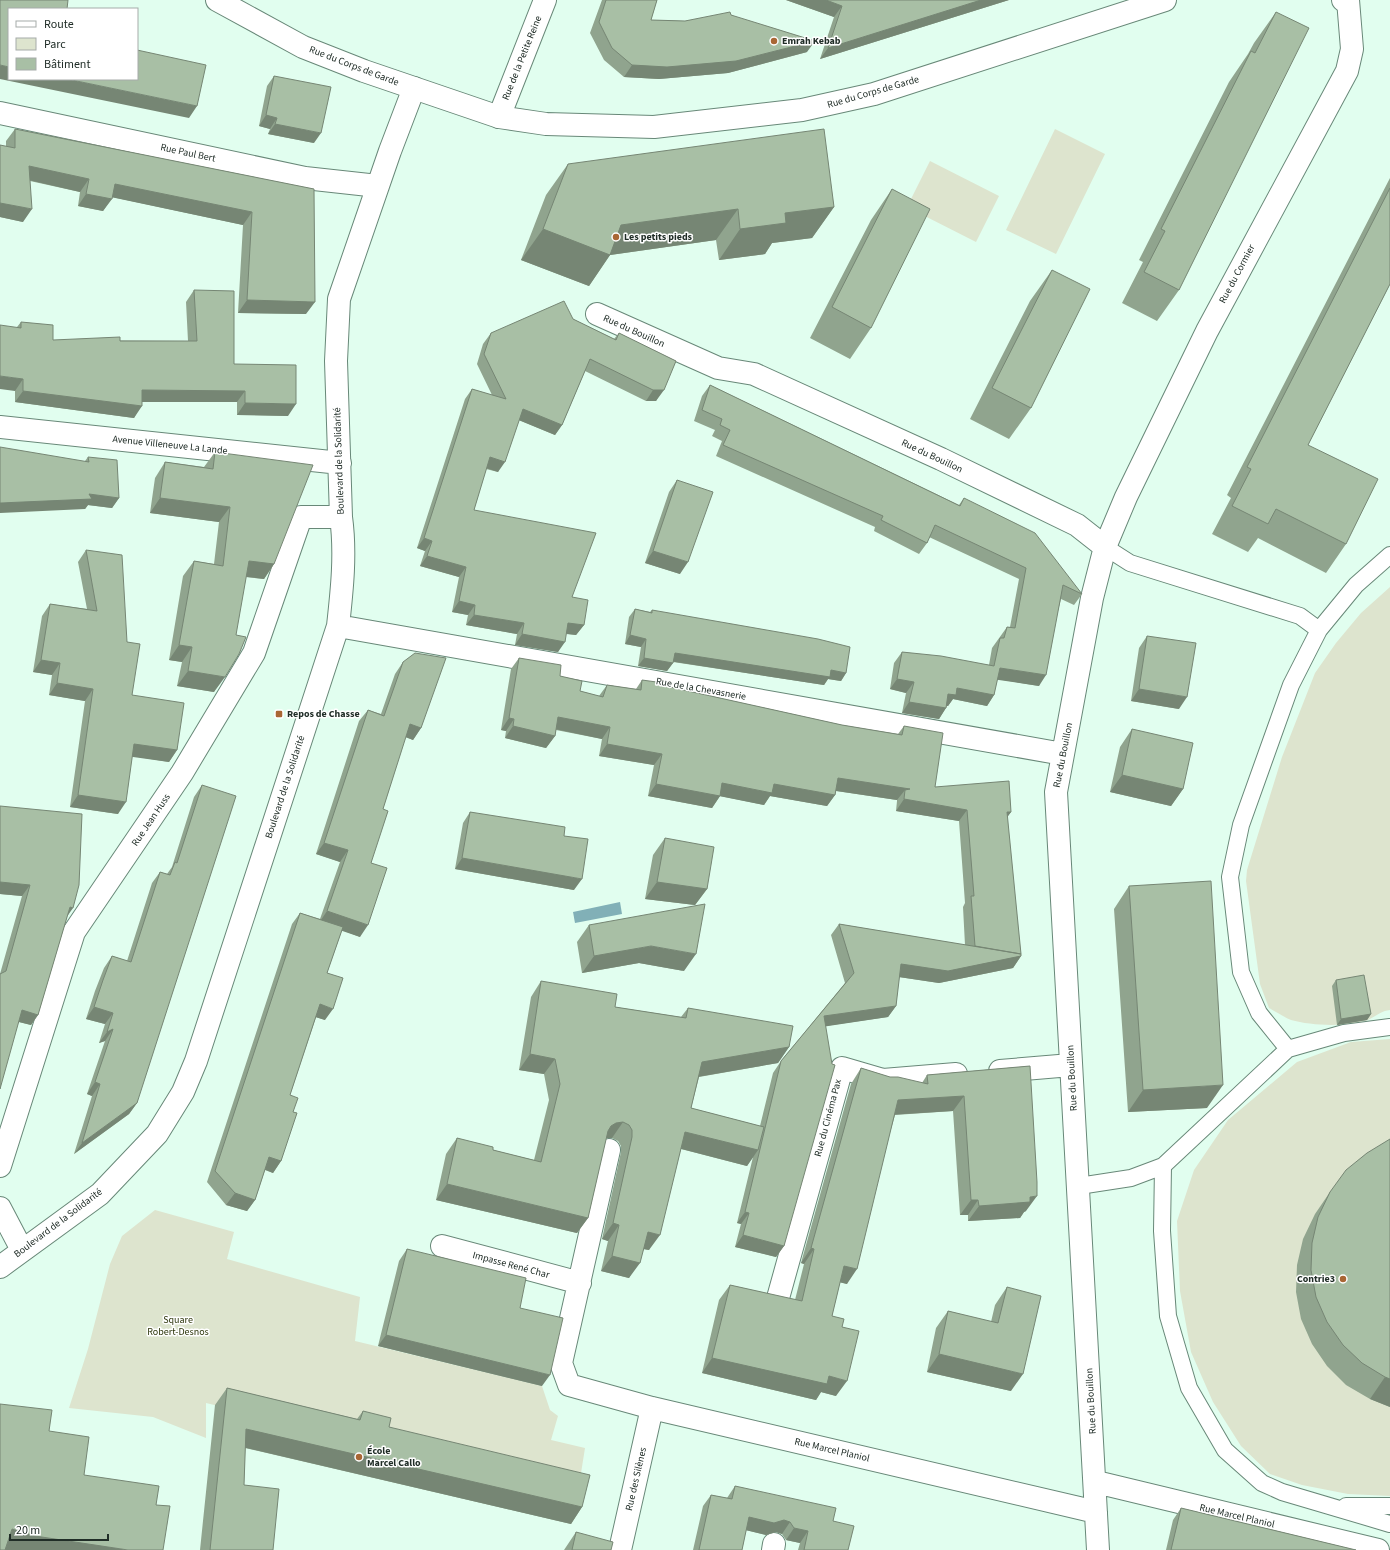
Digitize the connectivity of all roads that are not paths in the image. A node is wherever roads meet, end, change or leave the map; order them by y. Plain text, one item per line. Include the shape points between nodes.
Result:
1 (217, 0) edge
2 (545, 0) edge
3 (1165, 0) edge
4 (1348, 0) edge
5 (414, 88) junction
6 (0, 113) edge
7 (499, 117) junction
8 (378, 186) junction
9 (597, 314) dead end
10 (0, 427) edge
11 (340, 463) junction
12 (341, 517) junction
13 (1105, 547) junction
14 (1390, 555) edge
15 (338, 626) junction
16 (1319, 630) junction
17 (1063, 754) junction
18 (1390, 1027) edge
19 (1288, 1049) junction
20 (1071, 1065) junction
21 (608, 1150) edge
22 (0, 1166) edge
23 (1163, 1166) junction
24 (1078, 1186) junction
25 (0, 1208) edge
26 (442, 1246) dead end
27 (22, 1250) junction
28 (0, 1267) edge
29 (580, 1283) junction
30 (778, 1298) edge
31 (652, 1408) junction
32 (1096, 1482) junction
33 (1329, 1506) junction
34 (1390, 1506) edge
35 (1096, 1512) junction
36 (1390, 1524) edge
37 (620, 1550) edge
38 (1098, 1550) edge
39 (1378, 1550) edge

1 - 5 street, Rue du Corps de Garde via 303,47
2 - 7 street, Rue de la Petite Reine
3 - 7 street, Rue du Corps de Garde via 874,94 802,110 654,127 546,124
4 - 13 street, Rue du Cormier via 1352,49 1347,72 1206,331 1126,497
5 - 7 street, Rue du Corps de Garde
5 - 8 street, Boulevard de la Solidarité
6 - 8 street, Rue Paul Bert via 305,178
8 - 11 street, Boulevard de la Solidarité via 339,299 336,361
9 - 13 street, Rue du Bouillon via 718,368 754,374 941,459 1077,525
10 - 11 street, Avenue Villeneuve La Lande
11 - 12 street, Boulevard de la Solidarité
12 - 15 street, Boulevard de la Solidarité via 343,573
12 - 22 street, Rue Jean Huss via 301,517 254,653 182,773 74,932
13 - 16 lane via 1130,563 1300,616
13 - 17 street, Rue du Bouillon via 1092,598
14 - 16 lane via 1356,585
15 - 17 street, Rue de la Chevasnerie
15 - 27 street, Boulevard de la Solidarité via 196,1061 183,1092 157,1134 100,1194
16 - 19 lane via 1291,685 1241,825 1230,876 1241,972 1259,1013
17 - 20 street, Rue du Bouillon via 1056,792
18 - 19 lane via 1344,1033
19 - 23 lane
20 - 24 street, Rue du Bouillon
20 - 30 street, Rue du Cinéma Pax via 883,1080 842,1068
21 - 29 street
23 - 24 lane via 1132,1178
23 - 33 lane via 1162,1231 1168,1316 1189,1388 1225,1450 1262,1483 1282,1492
24 - 32 street, Rue du Bouillon
25 - 27 street
26 - 29 street, Impasse René Char
27 - 28 street, Boulevard de la Solidarité
29 - 31 street, Rue Marcel Planiol via 561,1362 569,1385
31 - 35 street, Rue Marcel Planiol
31 - 37 street, Rue des Silènes
32 - 35 street, Rue du Bouillon
32 - 39 street, Rue Marcel Planiol
33 - 34 lane
33 - 36 lane
35 - 38 street, Rue du Bouillon

